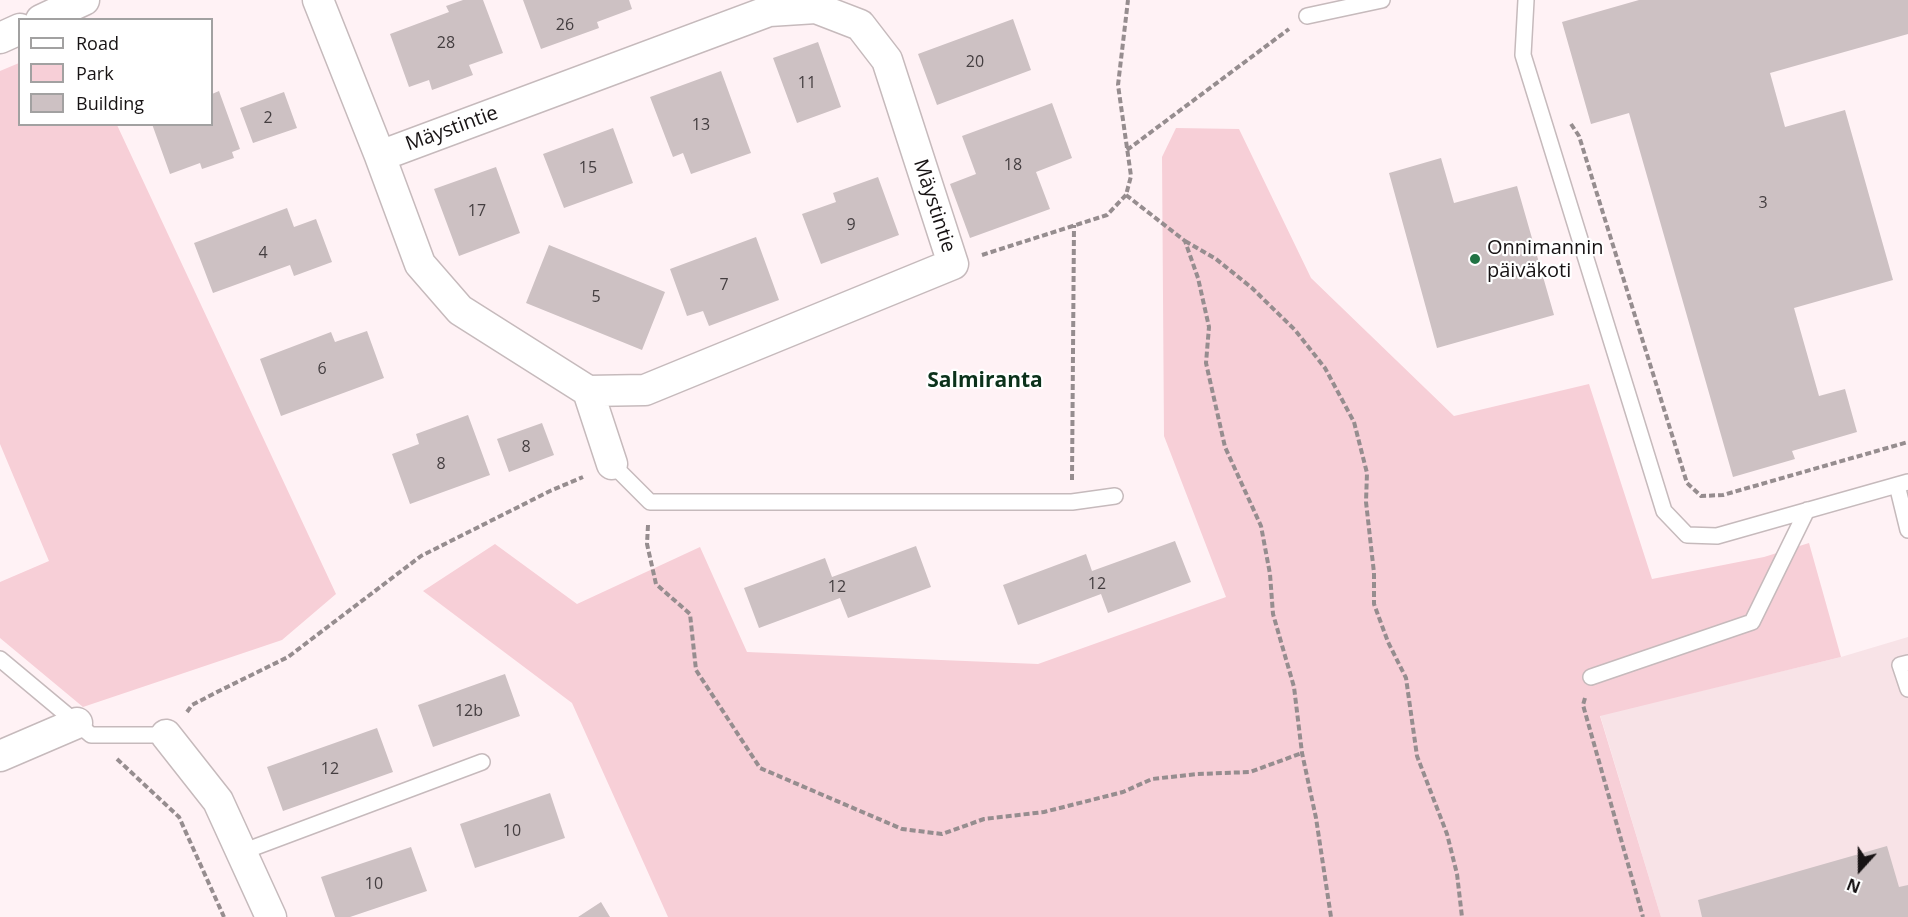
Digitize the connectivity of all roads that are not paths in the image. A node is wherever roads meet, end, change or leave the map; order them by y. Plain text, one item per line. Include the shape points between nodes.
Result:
1 (84, 0) edge
2 (318, 0) edge
3 (1382, 0) edge
4 (1527, 0) edge
5 (1307, 16) road end
6 (45, 18) edge
7 (18, 30) edge
8 (0, 38) edge
9 (380, 156) junction
10 (588, 391) junction
11 (612, 464) joint
12 (1902, 484) edge
13 (1114, 496) dead end
14 (1807, 510) junction
15 (1908, 530) edge
16 (0, 659) edge
17 (1908, 663) edge
18 (1591, 677) road end
19 (1908, 689) edge
20 (84, 729) junction
21 (166, 735) joint
22 (0, 756) edge
23 (482, 762) dead end
24 (242, 852) junction
25 (272, 917) edge

1 - 6 street
2 - 9 street, Mäystintie
3 - 5 lane
4 - 14 lane via 1523,55 1664,511 1687,535 1717,536
7 - 8 street
9 - 10 street, Mäystintie via 420,264 460,310
9 - 10 street, Mäystintie via 769,11 816,8 860,25 887,60 953,264 645,390
10 - 11 street
11 - 13 lane via 650,502 1072,502
12 - 14 lane
12 - 15 lane
14 - 18 lane via 1752,622
16 - 20 lane
17 - 19 lane via 1900,665
20 - 21 lane
20 - 22 street
21 - 24 street via 218,801
23 - 24 lane
24 - 25 street

